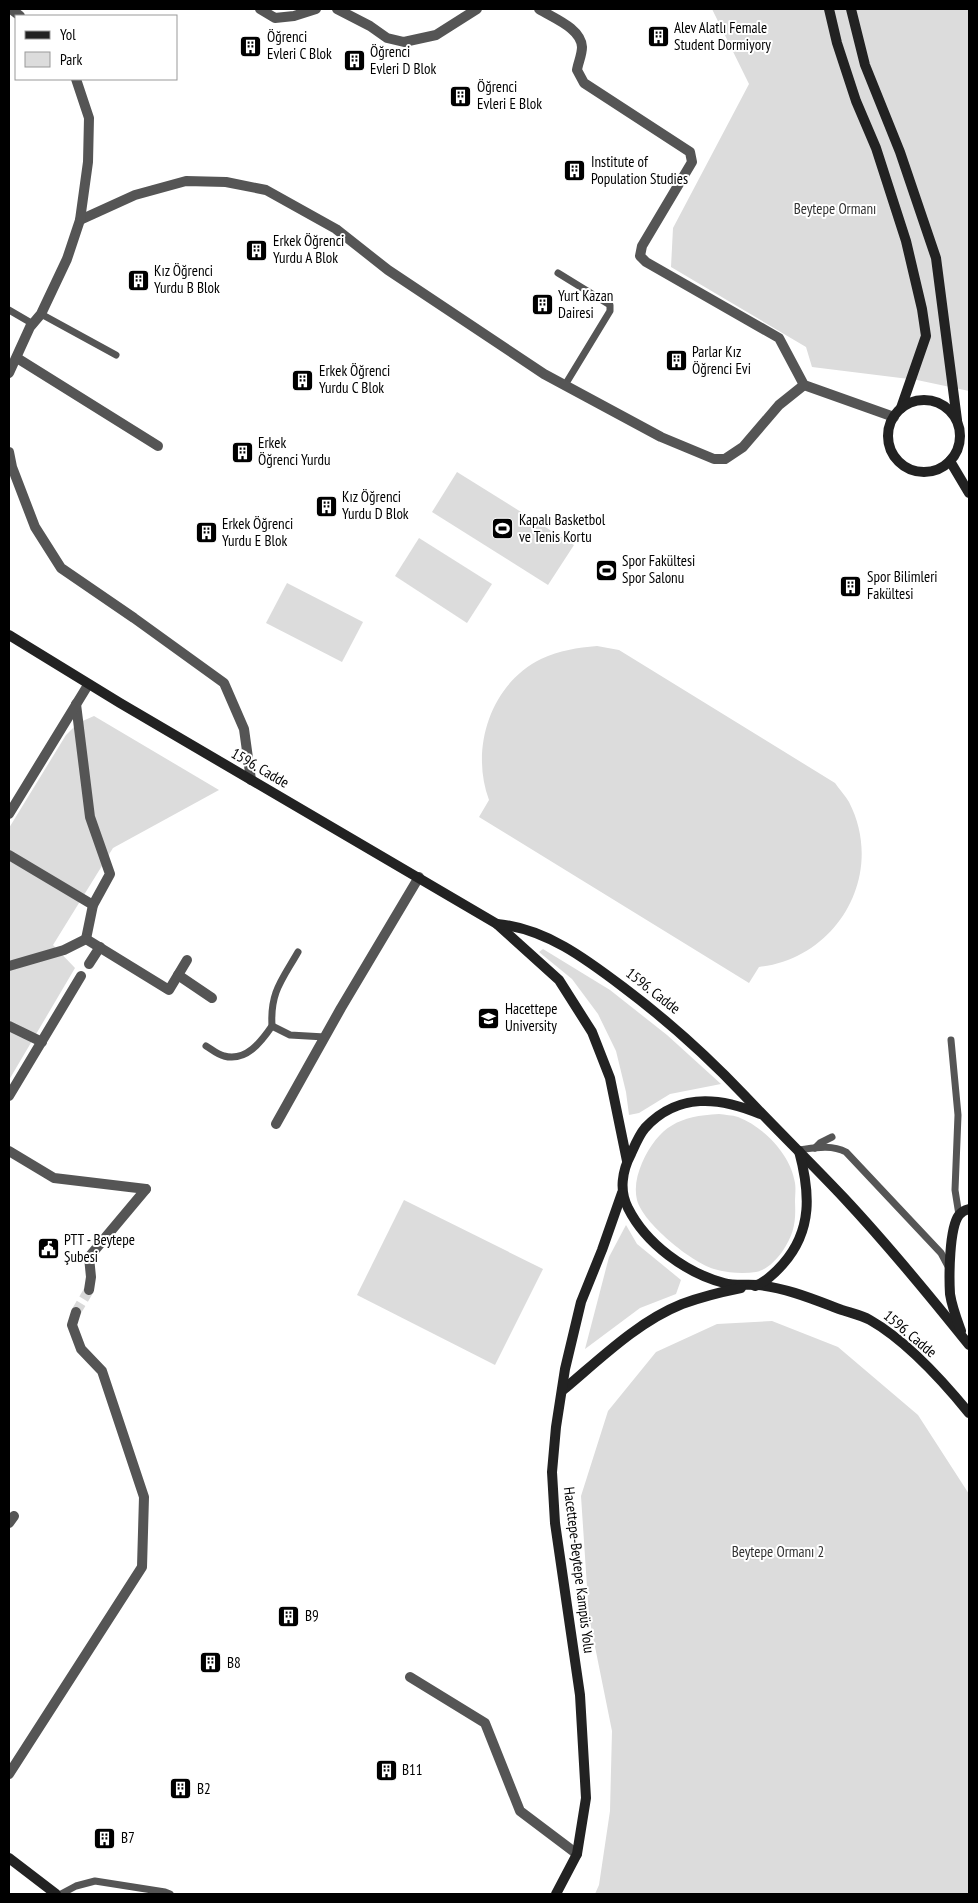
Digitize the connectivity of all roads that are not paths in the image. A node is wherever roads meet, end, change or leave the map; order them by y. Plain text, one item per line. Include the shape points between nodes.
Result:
1 (260, 9) edge
2 (316, 9) edge
3 (337, 9) edge
4 (477, 9) edge
5 (539, 9) edge
6 (829, 9) edge
7 (851, 9) edge
8 (76, 80) edge
9 (80, 220) junction
10 (558, 273) dead end
11 (9, 310) edge
12 (41, 314) junction
13 (33, 324) junction
14 (116, 355) dead end
15 (17, 358) junction
16 (9, 373) edge
17 (565, 385) junction
18 (804, 385) junction
19 (902, 408) junction
20 (894, 417) junction
21 (957, 420) junction
22 (158, 446) dead end
23 (9, 452) edge
24 (950, 461) junction
25 (969, 493) edge
26 (9, 635) edge
27 (88, 684) junction
28 (76, 704) junction
29 (251, 780) junction
30 (9, 814) edge
31 (9, 855) edge
32 (419, 878) junction
33 (93, 905) junction
34 (497, 924) junction
35 (86, 939) junction
36 (100, 947) junction
37 (298, 952) dead end
38 (187, 960) dead end
39 (89, 964) dead end
40 (9, 966) edge
41 (178, 975) junction
42 (81, 976) dead end
43 (212, 998) dead end
44 (9, 1026) edge
45 (272, 1026) junction
46 (324, 1037) junction
47 (951, 1040) dead end
48 (42, 1042) junction
49 (206, 1046) dead end
50 (9, 1096) edge
51 (768, 1118) junction
52 (276, 1124) dead end
53 (832, 1137) dead end
54 (814, 1148) junction
55 (798, 1150) junction
56 (9, 1151) edge
57 (627, 1161) junction
58 (622, 1193) junction
59 (969, 1209) edge
60 (959, 1215) junction
61 (949, 1269) junction
62 (758, 1285) junction
63 (90, 1290) tunnel mouth
64 (76, 1312) tunnel mouth
65 (962, 1336) junction
66 (969, 1345) edge
67 (563, 1390) junction
68 (969, 1413) edge
69 (410, 1677) dead end
70 (9, 1774) edge
71 (577, 1854) junction
72 (9, 1858) edge
73 (56, 1894) edge
74 (62, 1894) edge
75 (170, 1894) edge
76 (556, 1894) edge

1 - 2 street via 275,18
3 - 4 street via 387,38 404,42 436,35
5 - 18 street via 573,30 580,39 582,48 577,70 584,83 690,152 692,162 642,246 640,256 779,338
6 - 19 main road via 856,102 876,148 906,241 922,309 926,336
7 - 21 main road via 865,65 900,152 936,258
8 - 9 street via 89,118 88,162
9 - 12 street via 67,259
9 - 17 street via 135,195 186,181 226,182 266,190 336,229 388,270
10 - 17 lane via 610,306
11 - 13 lane
12 - 13 street
12 - 14 lane
13 - 15 street
15 - 16 street
15 - 22 street
17 - 18 street via 661,437 714,459 725,459 743,447 779,405
18 - 20 street
19 - 20 main road
19 - 21 main road via 917,401 935,402
20 - 24 main road via 888,439 898,460 912,470 930,472
21 - 24 main road via 960,438
23 - 29 street via 35,527 61,568 224,683 244,728
24 - 25 main road
26 - 27 main road, 1596. Cadde
27 - 28 street
27 - 29 main road, 1596. Cadde
28 - 30 street
28 - 33 street via 90,817 110,874
29 - 32 main road, 1596. Cadde
31 - 33 street
32 - 34 main road, 1596. Cadde
32 - 46 street
33 - 35 street
34 - 51 main road, 1596. Cadde via 512,925 543,936 579,954 662,1017
34 - 57 main road, 1596. Cadde via 559,980 592,1032 610,1078
35 - 36 street
35 - 40 street via 64,950
36 - 39 street
36 - 41 street via 169,990
37 - 45 lane via 274,993
38 - 41 street
41 - 43 street
42 - 48 street
44 - 48 street
45 - 46 lane via 290,1035
45 - 49 lane via 260,1043 242,1056 224,1056
46 - 52 street
47 - 60 lane via 958,1115 954,1190
48 - 50 street
51 - 55 main road, 1596. Cadde
51 - 57 main road, 1596. Cadde via 722,1101 684,1103 670,1108 644,1128
53 - 54 lane
54 - 55 lane
54 - 61 lane via 838,1148 846,1152 940,1253
55 - 62 main road, 1596. Cadde via 808,1199 803,1231 787,1260
55 - 65 main road, 1596. Cadde via 879,1237
56 - 63 street via 54,1178 146,1189 89,1258
57 - 58 main road, 1596. Cadde
58 - 62 main road, 1596. Cadde via 642,1230 674,1258 719,1282
58 - 67 main road, Hacettepe-Beytepe Kampüs Yolu via 581,1302
59 - 60 main road
60 - 61 main road via 953,1233
61 - 65 main road via 950,1296
62 - 67 main road via 690,1302 655,1318
62 - 68 main road, 1596. Cadde via 785,1290 869,1320 902,1343
64 - 70 street via 72,1325 81,1348 102,1371 144,1497 142,1567
65 - 66 main road, 1596. Cadde
67 - 71 main road, Hacettepe-Beytepe Kampüs Yolu via 552,1472 555,1523 580,1695 586,1798
69 - 71 street via 485,1724 520,1811
71 - 76 main road, Hacettepe-Beytepe Kampüs Yolu
72 - 73 main road
74 - 75 lane via 95,1881

